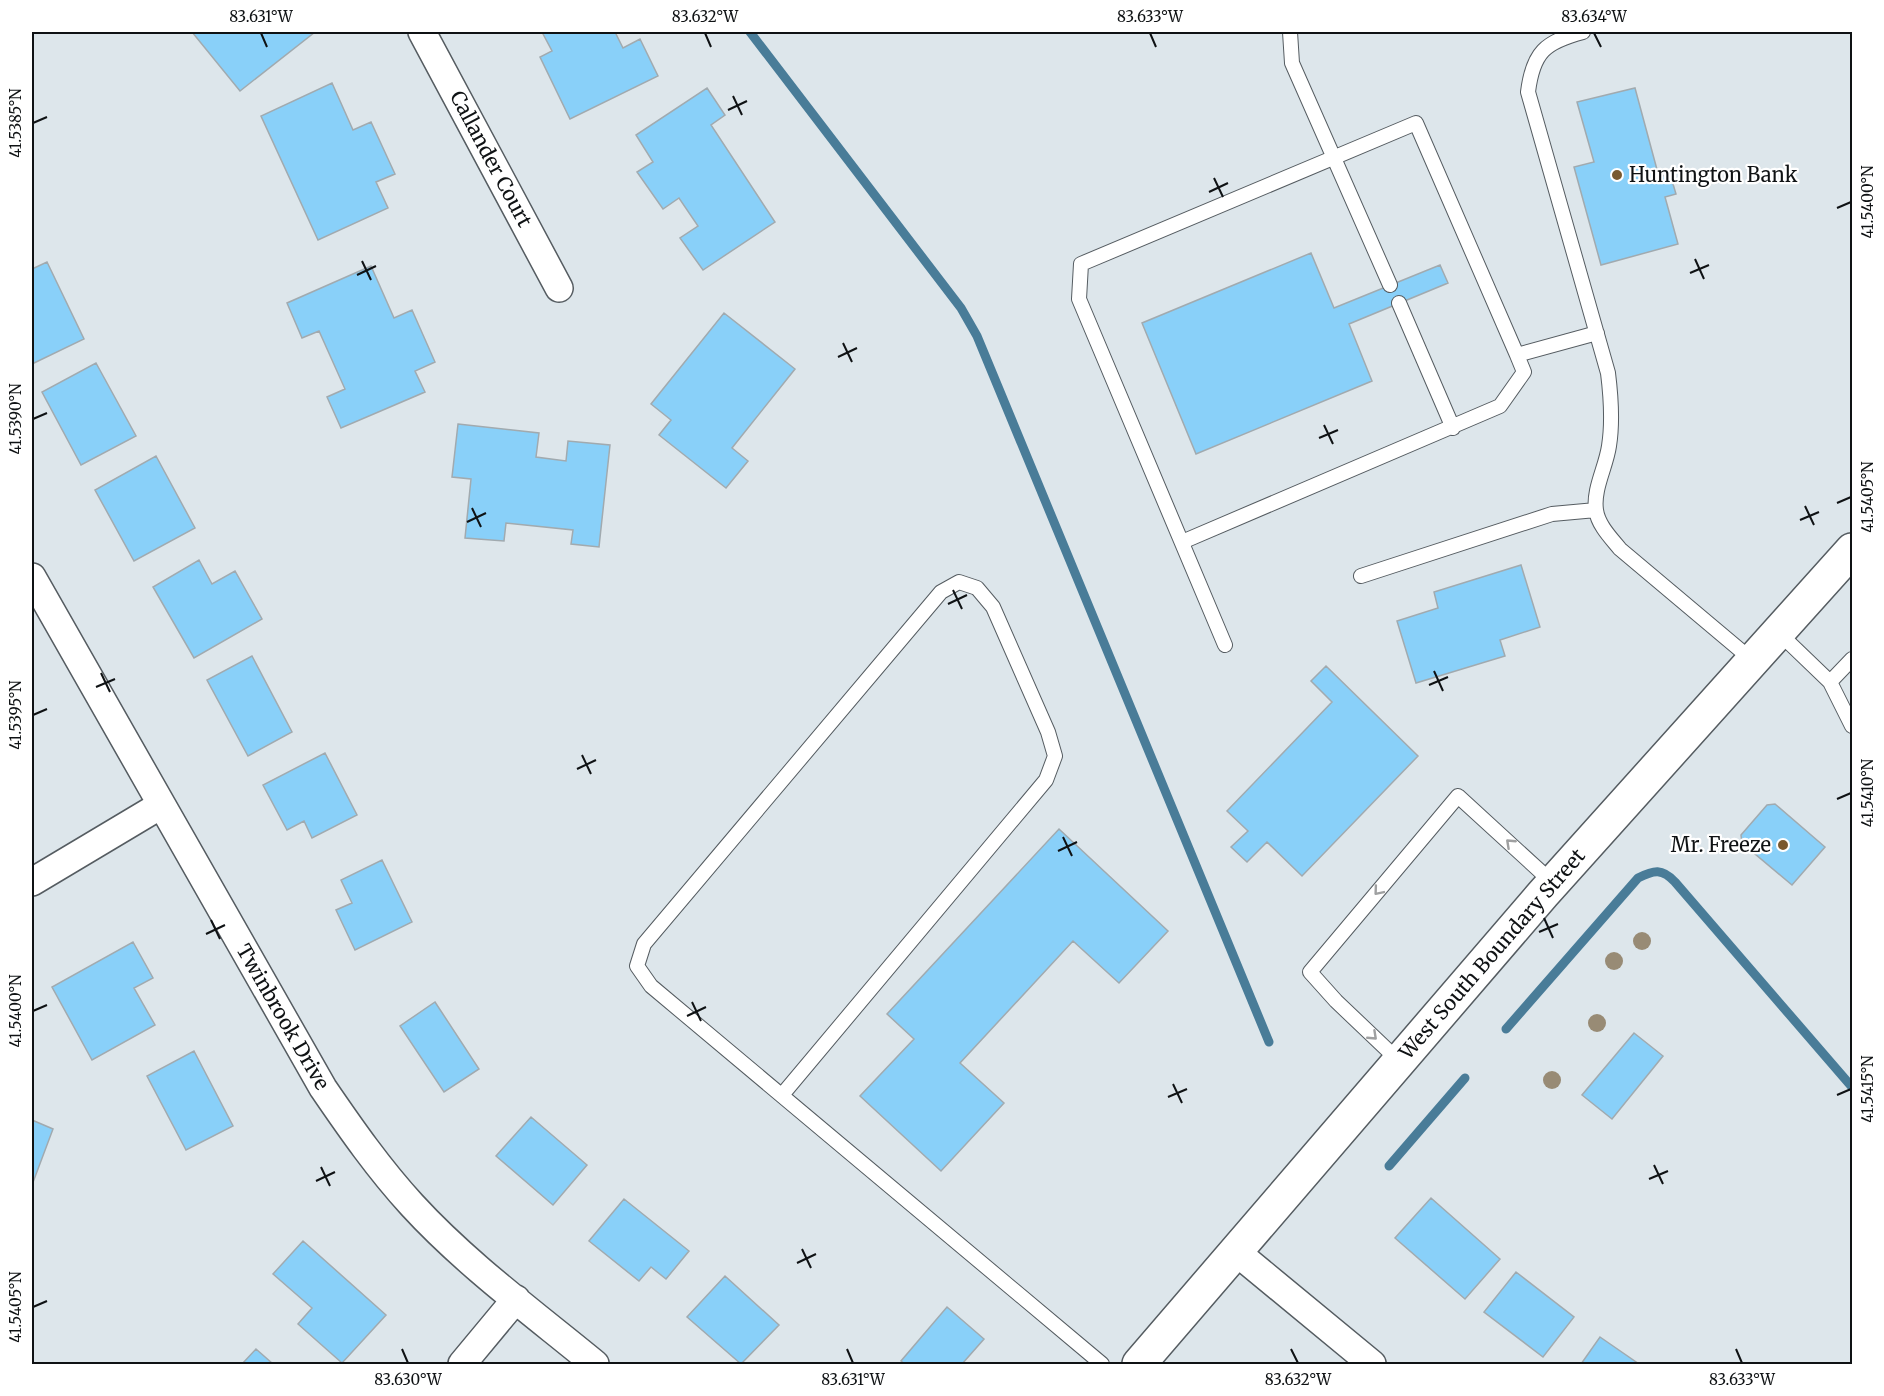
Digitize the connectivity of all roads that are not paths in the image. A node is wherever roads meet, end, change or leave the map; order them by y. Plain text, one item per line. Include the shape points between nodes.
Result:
1 (422, 32) edge
2 (1290, 32) edge
3 (1584, 32) edge
4 (1335, 157) junction
5 (1390, 285) dead end
6 (559, 288) dead end
7 (1399, 303) dead end
8 (1596, 333) junction
9 (1517, 355) junction
10 (1452, 428) junction
11 (1596, 510) junction
12 (1182, 542) junction
13 (1852, 550) edge
14 (1361, 576) dead end
15 (32, 577) edge
16 (1778, 632) junction
17 (1225, 645) dead end
18 (1852, 659) edge
19 (1752, 660) junction
20 (1830, 682) junction
21 (1852, 726) edge
22 (161, 806) junction
23 (32, 882) edge
24 (1553, 883) junction
25 (1399, 1061) junction
26 (782, 1095) junction
27 (1234, 1251) junction
28 (516, 1299) junction
29 (462, 1365) edge
30 (595, 1365) edge
31 (1102, 1365) edge
32 (1138, 1365) edge
33 (1372, 1365) edge

1 - 6 street, Callander Court
2 - 4 lane via 1292,63
3 - 8 lane via 1547,46 1531,67 1528,92
4 - 5 lane
4 - 9 lane via 1416,123
4 - 12 lane via 1082,264 1079,299
7 - 10 lane
8 - 9 lane
8 - 11 lane via 1608,372 1612,405 1609,448
9 - 10 lane via 1524,372 1500,406
10 - 12 lane
11 - 14 lane via 1552,514
11 - 19 lane via 1604,530 1620,549
12 - 17 lane
13 - 16 street, West South Boundary Street
15 - 22 street, Twinbrook Drive
16 - 19 street, West South Boundary Street
16 - 20 lane
18 - 20 lane
19 - 24 street, West South Boundary Street
20 - 21 lane
22 - 23 street
22 - 28 street, Twinbrook Drive via 323,1088 365,1150 413,1206
24 - 25 street, West South Boundary Street
24 -> 25 lane via 1458,796 1310,972
25 - 27 street, West South Boundary Street
26 - 26 lane via 651,986 637,966 644,944 941,592 959,582 977,588 993,607 1048,732 1055,756 1046,780
26 - 31 lane
27 - 32 street, West South Boundary Street
27 - 33 street
28 - 29 street
28 - 30 street, Twinbrook Drive

